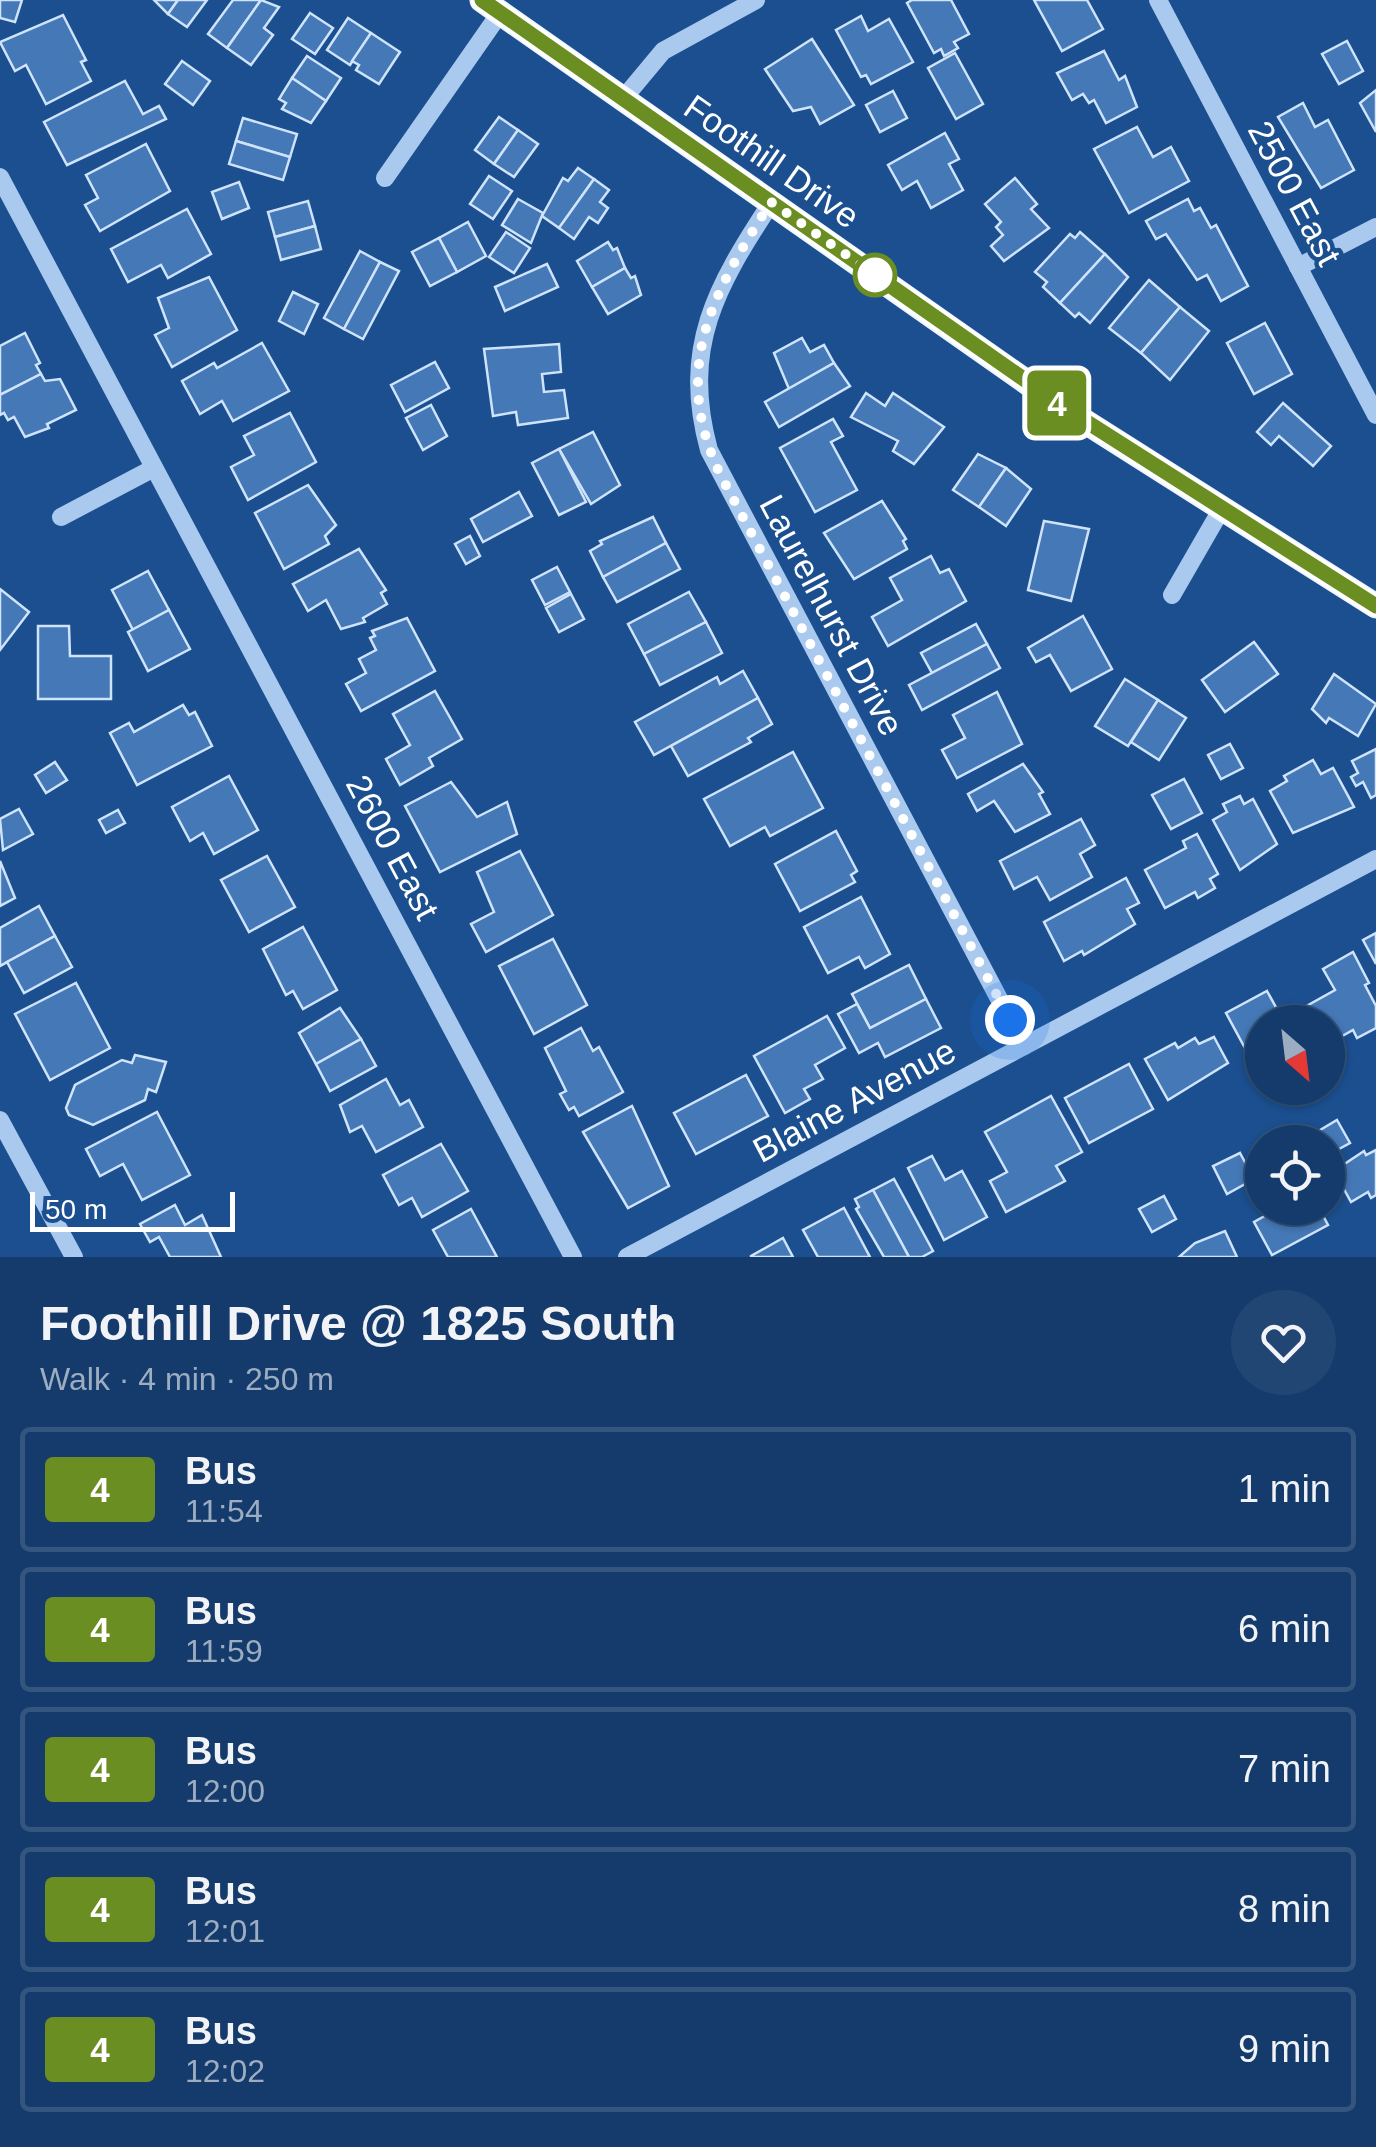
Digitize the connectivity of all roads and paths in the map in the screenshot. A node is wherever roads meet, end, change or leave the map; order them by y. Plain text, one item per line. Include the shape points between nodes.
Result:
1 (756, 0) edge
2 (1158, 0) edge
3 (491, 6) edge
4 (623, 99) junction
5 (0, 177) edge
6 (385, 178) dead end
7 (771, 202) junction
8 (1376, 227) edge
9 (1298, 268) junction
10 (1376, 415) edge
11 (154, 468) junction
12 (1221, 510) junction
13 (62, 518) dead end
14 (1172, 595) dead end
15 (1376, 606) edge
16 (1376, 859) edge
17 (1024, 1046) junction
18 (0, 1120) edge
19 (74, 1257) edge
20 (573, 1257) edge
21 (628, 1257) edge

1 - 4 street via 663,50
2 - 9 street, 2500 East
3 - 4 main road, Foothill Drive
3 - 6 street
4 - 7 main road, Foothill Drive
5 - 11 street, 2600 East
7 - 12 main road, Foothill Drive
7 - 17 street, Laurelhurst Drive via 722,284 701,338 698,395 709,450
8 - 9 street
9 - 10 street, 2500 East
11 - 13 street
11 - 20 street, 2600 East
12 - 14 street
12 - 15 main road, Foothill Drive
16 - 17 street, Blaine Avenue
17 - 21 street, Blaine Avenue
18 - 19 street

